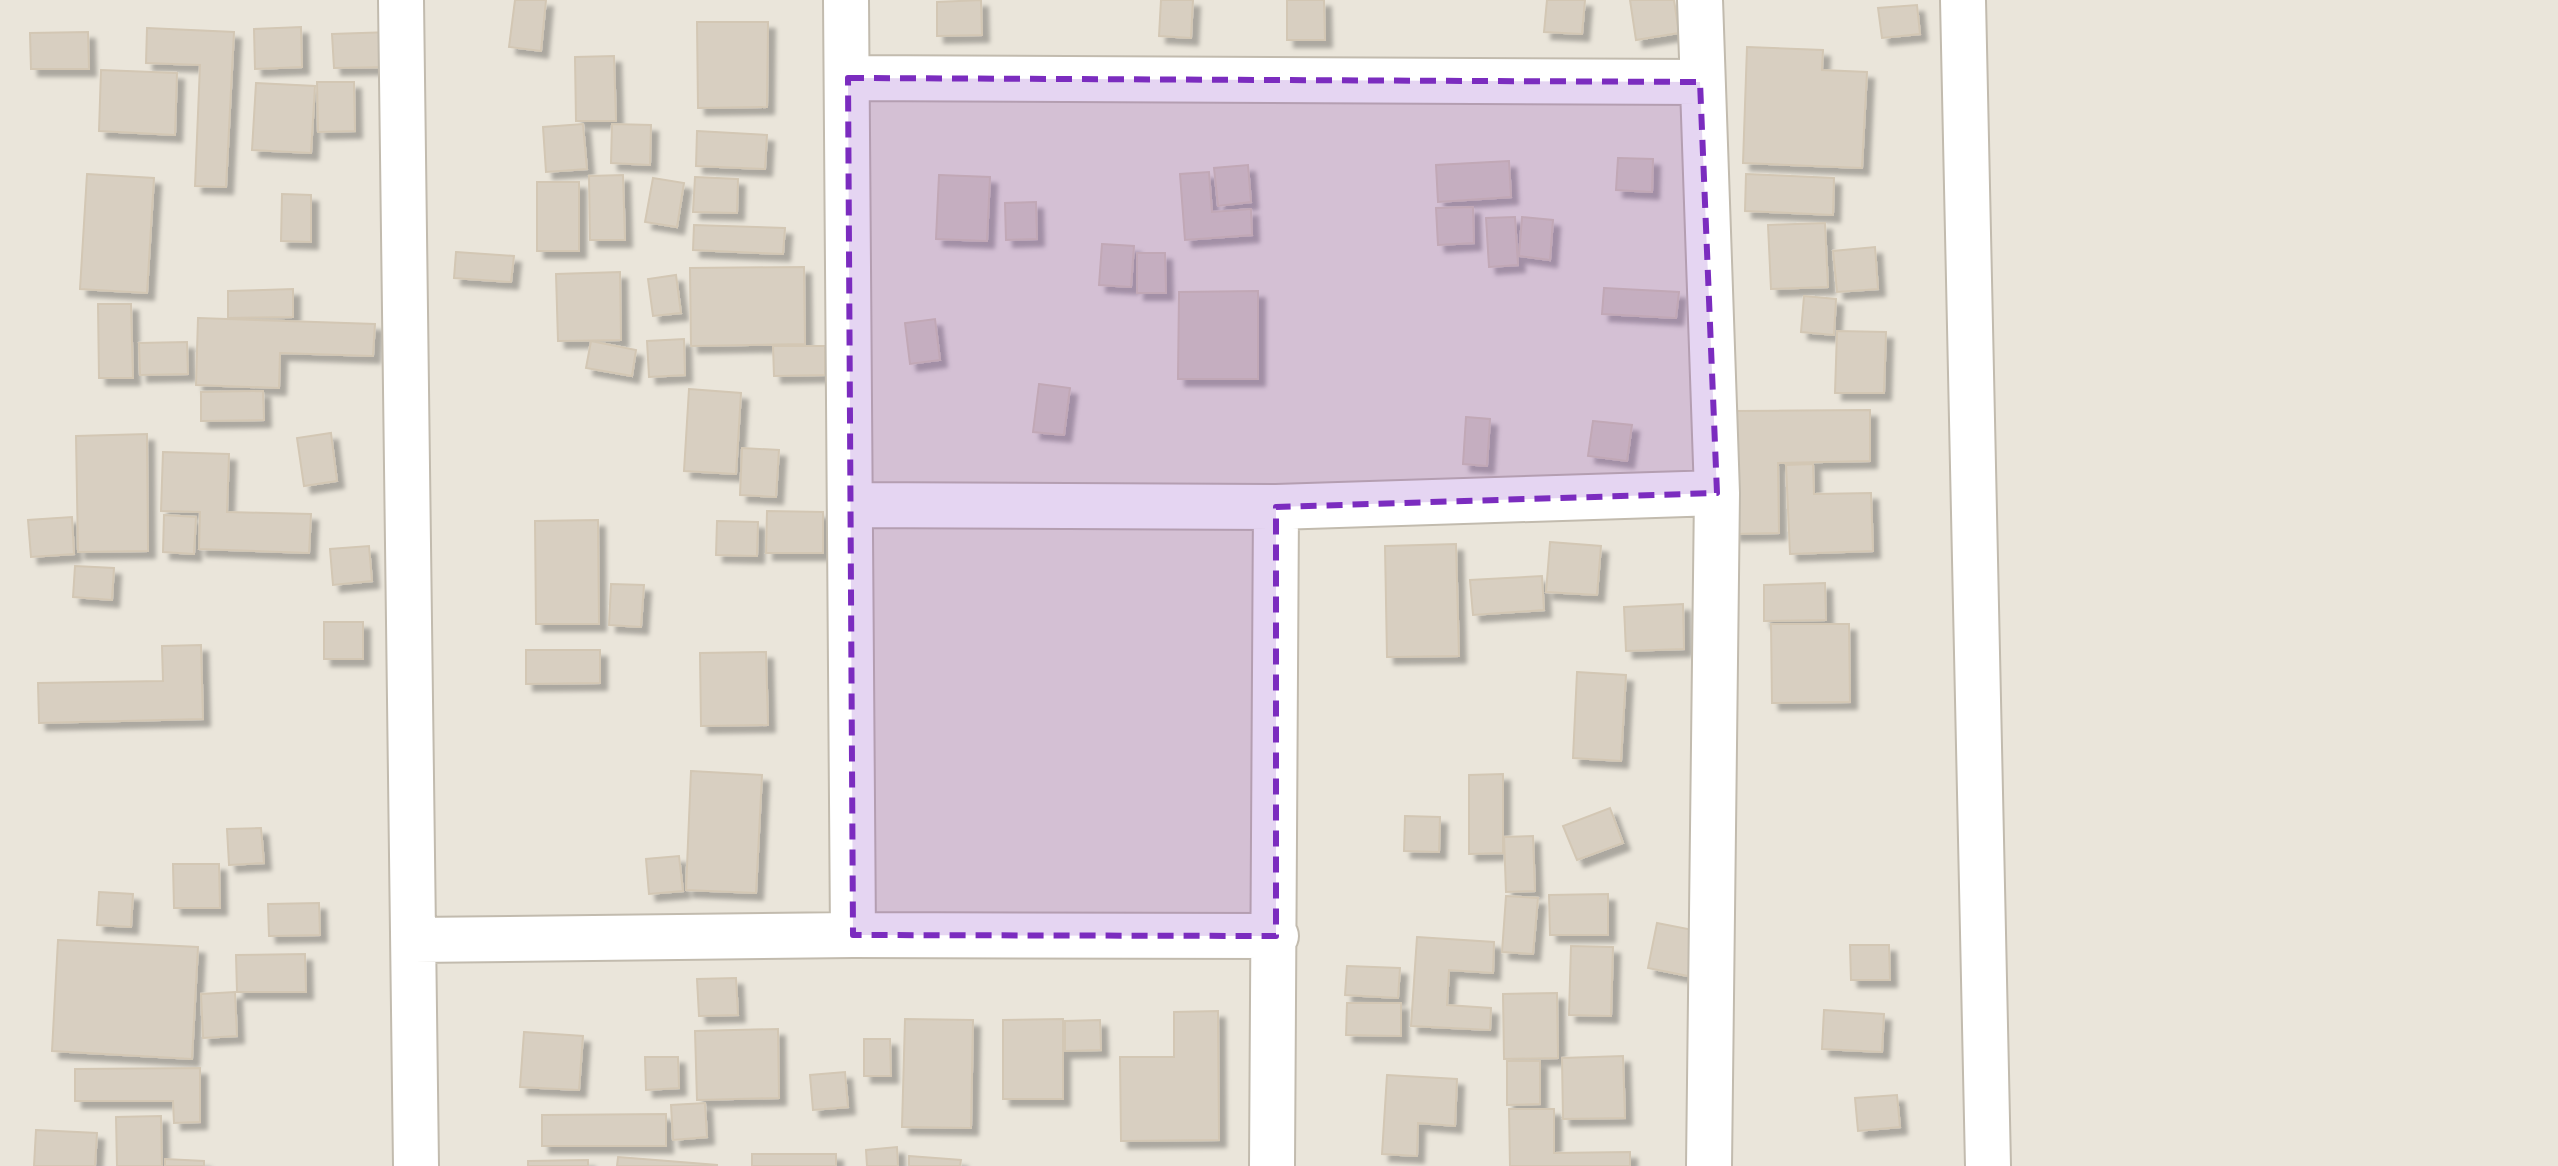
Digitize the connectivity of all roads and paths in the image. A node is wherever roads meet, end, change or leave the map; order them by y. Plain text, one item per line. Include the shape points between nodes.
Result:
1 (401, 0) edge
2 (846, 0) edge
3 (1700, 0) edge
4 (1963, 0) edge
5 (848, 78) junction
6 (1700, 82) junction
7 (1717, 493) junction
8 (851, 505) junction
9 (1276, 507) junction
10 (853, 935) junction
11 (1276, 936) junction
12 (414, 940) junction
13 (416, 1166) edge
14 (1272, 1166) edge
15 (1709, 1166) edge
16 (1988, 1166) edge

1 - 12 street
2 - 5 street
3 - 6 street
4 - 16 street
5 - 6 street
5 - 8 street
6 - 7 street
7 - 9 street
7 - 15 street
8 - 9 street
8 - 10 street
9 - 11 street
10 - 11 street
10 - 12 street
11 - 14 street
12 - 13 street

